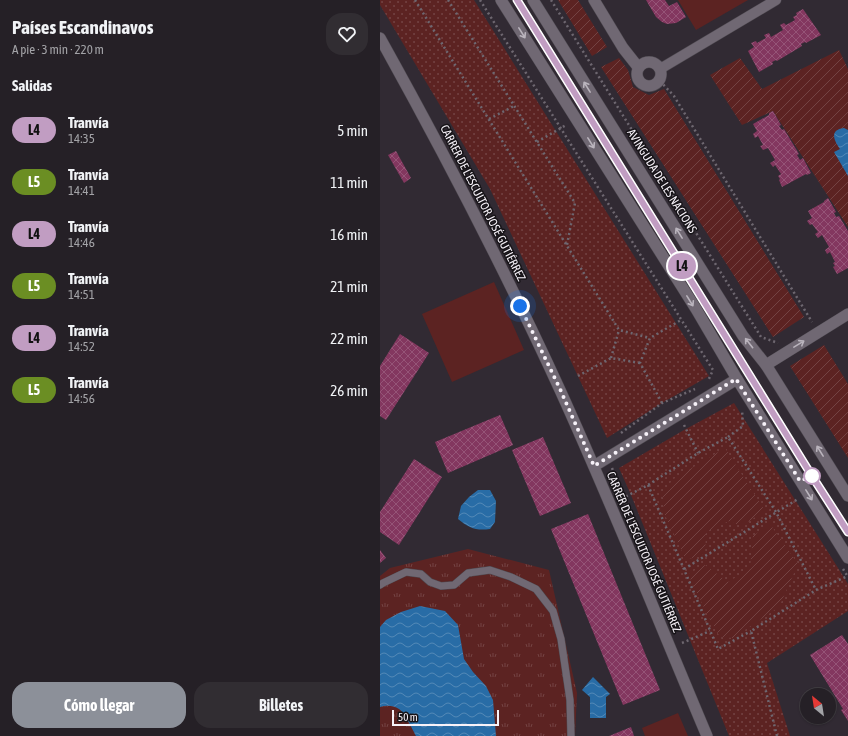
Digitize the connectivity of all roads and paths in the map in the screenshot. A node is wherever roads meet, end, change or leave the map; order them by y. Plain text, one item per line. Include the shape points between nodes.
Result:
1 (415, 0) edge
2 (448, 0) edge
3 (480, 0) edge
4 (501, 0) edge
5 (532, 0) edge
6 (550, 0) edge
7 (594, 0) edge
8 (776, 0) edge
9 (380, 38) edge
10 (623, 48) junction
11 (648, 61) junction
12 (638, 67) junction
13 (660, 75) junction
14 (514, 106) junction
15 (489, 119) junction
16 (567, 245) junction
17 (848, 314) edge
18 (681, 320) junction
19 (619, 330) junction
20 (818, 332) junction
21 (650, 338) junction
22 (784, 353) junction
23 (611, 358) junction
24 (640, 363) junction
25 (766, 365) junction
26 (578, 376) dead end
27 (736, 379) junction
28 (707, 384) dead end
29 (700, 386) dead end
30 (662, 403) junction
31 (741, 411) dead end
32 (683, 424) dead end
33 (619, 434) dead end
34 (728, 437) junction
35 (698, 453) junction
36 (594, 466) junction
37 (611, 466) dead end
38 (648, 485) junction
39 (848, 496) edge
40 (623, 498) junction
41 (800, 498) dead end
42 (776, 512) junction
43 (641, 541) dead end
44 (848, 558) edge
45 (684, 569) junction
46 (848, 576) edge
47 (380, 585) edge
48 (816, 590) junction
49 (751, 631) junction
50 (710, 632) junction
51 (680, 636) dead end
52 (570, 736) edge
53 (707, 736) edge
54 (777, 736) edge

1 - 15 path
2 - 14 path
3 - 18 path
4 -> 27 main road via 691,302
25 -> 5 main road, AVINGUDA DE LES NACIONS via 739,329
6 - 22 path via 761,336 778,343
7 - 10 main road
8 - 13 street
9 - 36 main road, CARRER DE L'ESCULTOR JOSÉ GUTIÉRREZ via 500,264
10 - 11 main road
10 - 12 main road
11 - 12 main road
11 - 13 main road via 655,63
12 - 13 main road via 637,78 646,86 657,83
13 - 20 path
14 - 15 path
14 - 16 path via 575,203
15 - 16 path
16 - 19 path
17 - 20 main road
18 - 21 path
18 - 28 path via 713,370
19 - 21 path
19 - 23 path
22 -> 20 main road
21 - 24 path
22 - 25 main road
23 - 24 path
23 - 26 path
24 - 30 path
39 -> 25 main road, AVINGUDA DE LES NACIONS
27 - 36 main road
27 -> 44 main road
29 - 30 path
30 - 33 path
31 - 34 path via 743,426
32 - 35 path
34 - 35 path
34 - 42 path
35 - 38 path
36 - 53 main road, CARRER DE L'ESCULTOR JOSÉ GUTIÉRREZ
37 - 40 path
38 - 40 path
38 - 45 path
40 - 43 path
41 - 42 path
42 - 45 path
42 - 48 path
45 - 50 path
46 - 48 path
47 - 52 lane via 406,572 421,574 430,582 441,586 454,585 468,573 490,570 536,588 552,611 561,639 570,700
48 - 49 path
49 - 50 path via 718,649
49 - 54 path
50 - 51 path via 682,643

